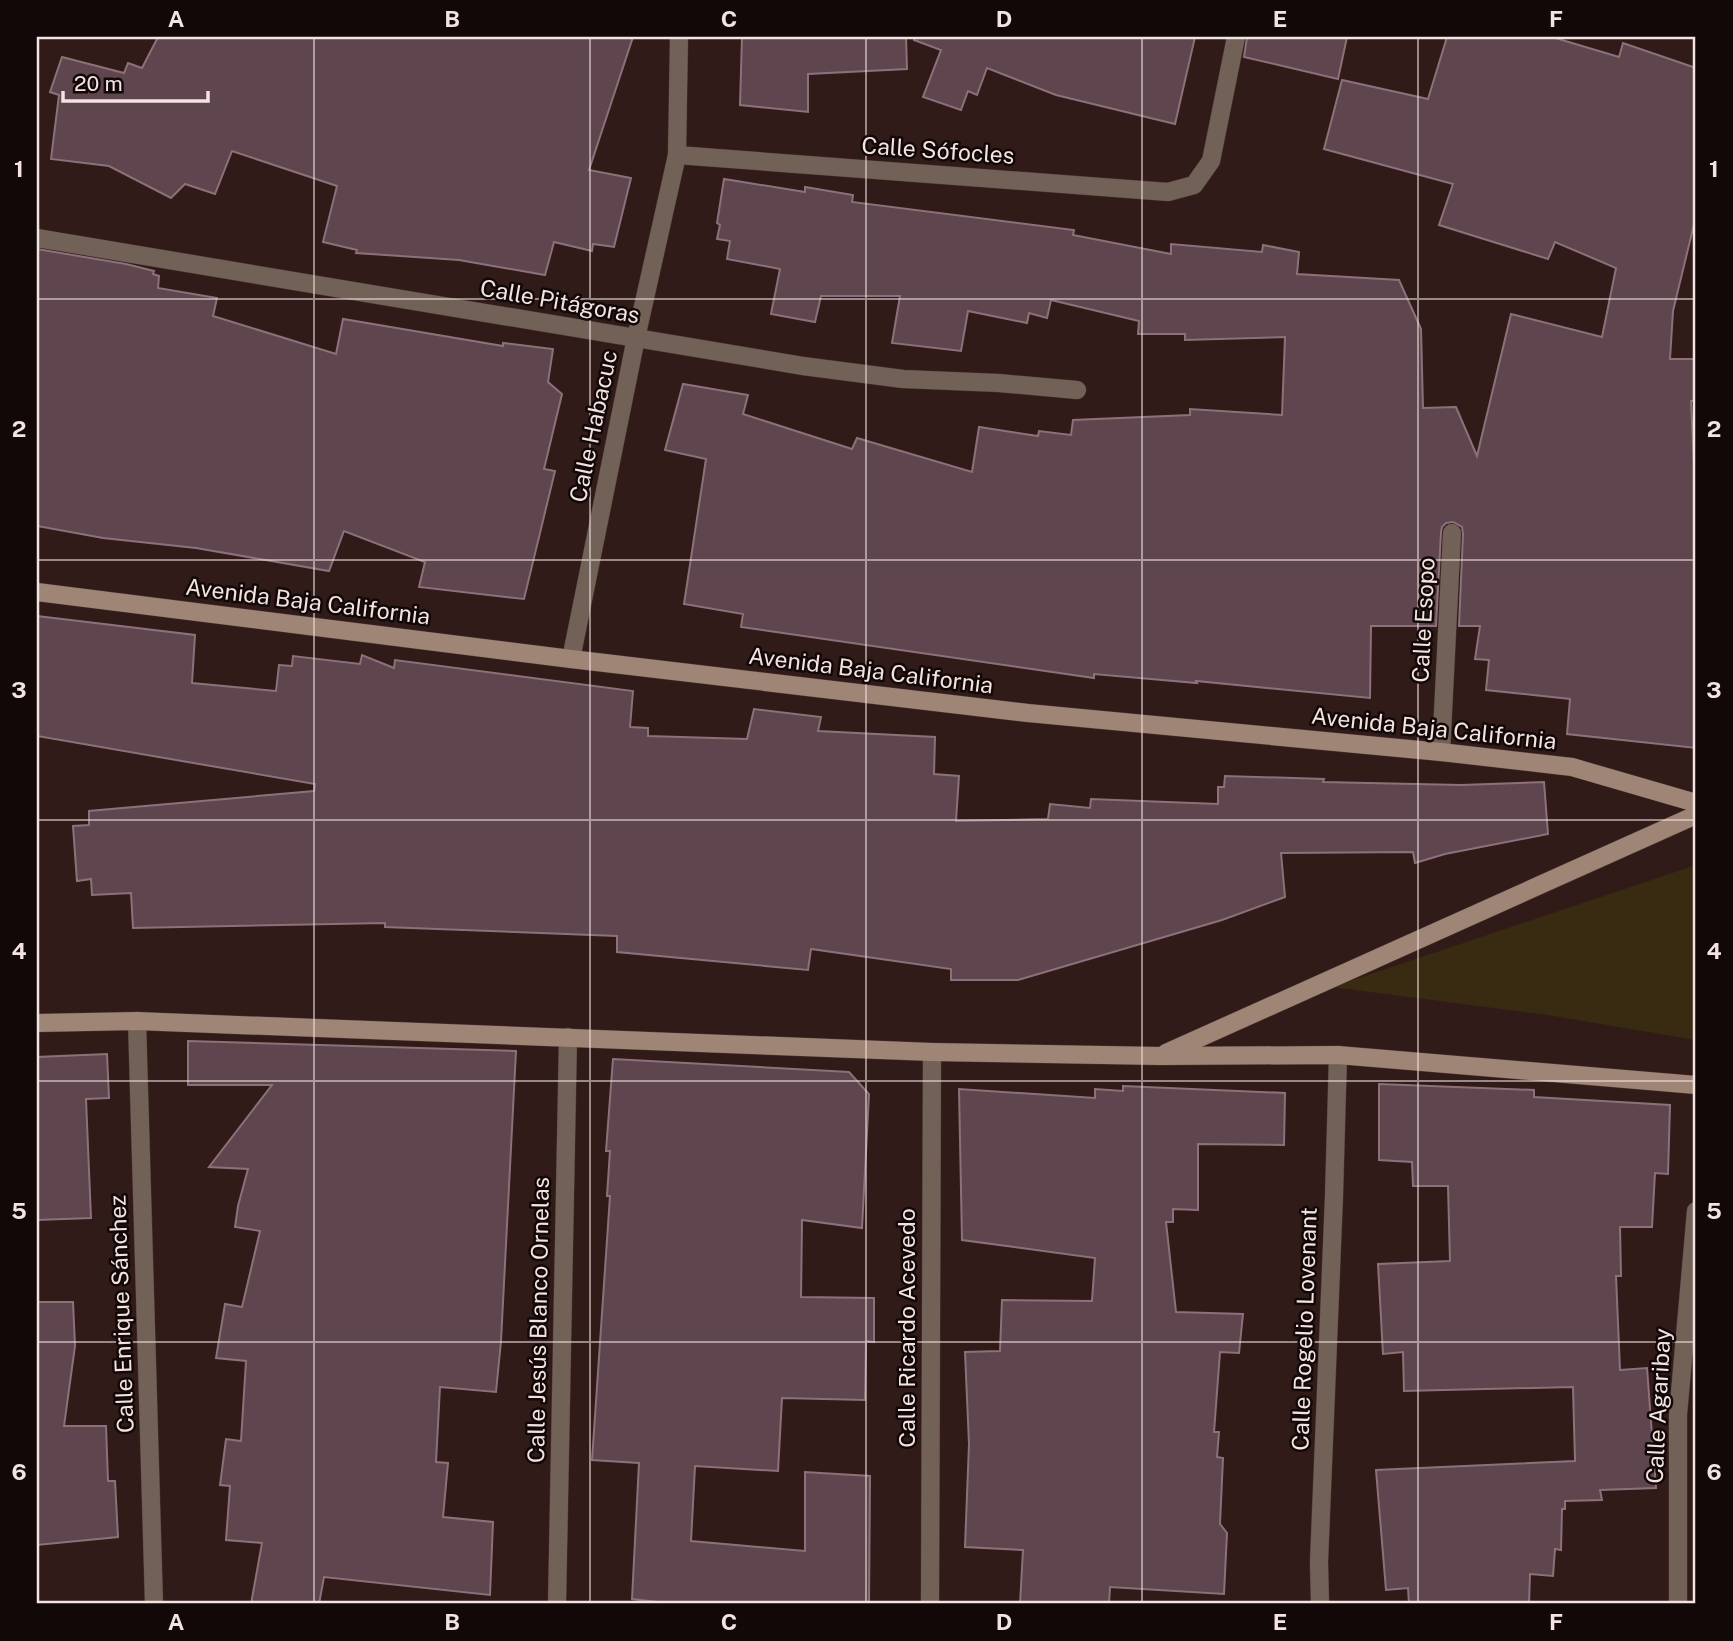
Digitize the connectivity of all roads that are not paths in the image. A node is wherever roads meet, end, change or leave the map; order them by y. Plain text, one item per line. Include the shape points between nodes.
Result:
1 (680, 37) edge
2 (1236, 37) edge
3 (677, 155) junction
4 (37, 238) edge
5 (636, 338) junction
6 (1077, 390) dead end
7 (1452, 533) dead end
8 (37, 592) edge
9 (571, 659) junction
10 (1441, 752) junction
11 (1696, 803) edge
12 (1696, 815) edge
13 (137, 1021) junction
14 (37, 1023) edge
15 (568, 1037) junction
16 (932, 1052) junction
17 (1338, 1055) junction
18 (1160, 1056) junction
19 (1696, 1084) edge
20 (1696, 1211) edge
21 (154, 1604) edge
22 (557, 1604) edge
23 (930, 1604) edge
24 (1320, 1604) edge
25 (1678, 1604) edge

1 - 3 street, Calle Habacuc
2 - 3 street, Calle Sófocles via 1211,161 1194,185 1168,192
3 - 5 street, Calle Habacuc
4 - 5 street, Calle Pitágoras
5 - 6 street, Calle Pitágoras via 903,379
5 - 9 street, Calle Habacuc
7 - 10 street, Calle Esopo
8 - 9 main road, Avenida Baja California
9 - 10 main road, Avenida Baja California via 1028,713
10 - 11 main road, Avenida Baja California via 1572,766
12 - 18 main road
13 - 14 main road
13 - 15 main road
13 - 21 street, Calle Enrique Sánchez
15 - 16 main road
15 - 22 street, Calle Jesús Blanco Ornelas
16 - 18 main road
16 - 23 street, Calle Ricardo Acevedo
17 - 18 main road
17 - 19 main road
17 - 24 street, Calle Rogelio Lovenant
20 - 25 street, Calle Agaribay via 1678,1415

